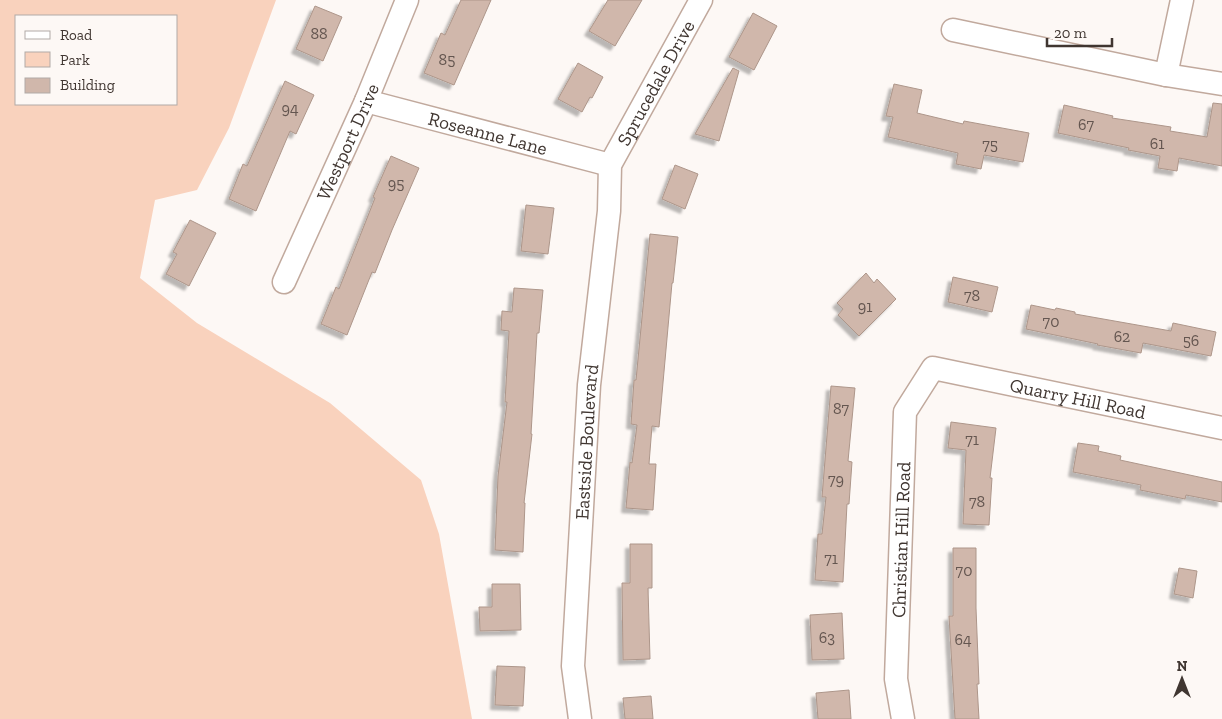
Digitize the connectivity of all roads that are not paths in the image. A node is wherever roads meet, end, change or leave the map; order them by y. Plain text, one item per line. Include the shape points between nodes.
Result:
1 (407, 0) edge
2 (701, 0) edge
3 (1182, 0) edge
4 (953, 30) dead end
5 (1166, 75) junction
6 (1222, 84) edge
7 (366, 101) junction
8 (610, 165) junction
9 (284, 282) dead end
10 (933, 368) joint
11 (1222, 428) edge
12 (580, 719) edge
13 (902, 719) edge

1 - 7 street, Westport Drive
2 - 8 street, Sprucedale Drive
3 - 5 street
4 - 5 street
5 - 6 street
7 - 8 street, Roseanne Lane
7 - 9 street, Westport Drive
8 - 12 street, Eastside Boulevard via 589,384 574,647 573,666
10 - 11 street, Quarry Hill Road
10 - 13 street, Christian Hill Road via 905,412 896,679

